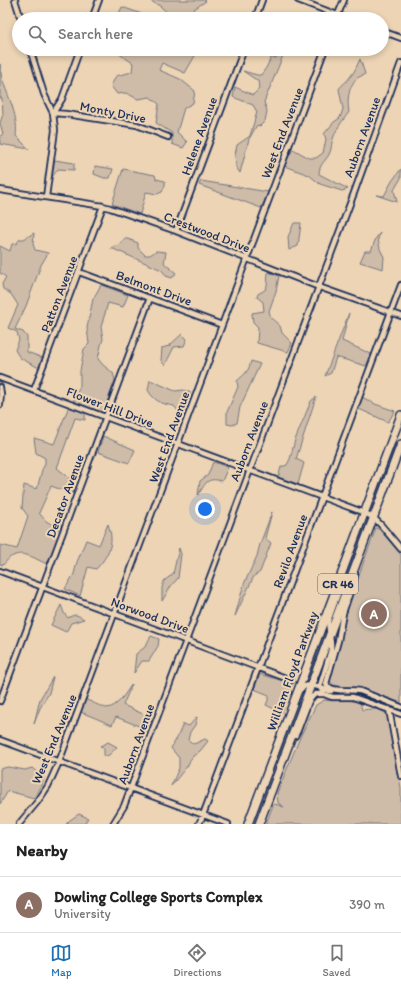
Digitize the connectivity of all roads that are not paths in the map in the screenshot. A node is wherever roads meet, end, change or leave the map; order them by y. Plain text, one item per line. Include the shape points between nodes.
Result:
1 (15, 0) edge
2 (99, 0) edge
3 (262, 0) edge
4 (298, 0) edge
5 (344, 0) edge
6 (19, 12) edge
7 (95, 12) edge
8 (258, 12) edge
9 (326, 12) edge
10 (339, 12) edge
11 (389, 34) edge
12 (401, 38) edge
13 (32, 56) edge
14 (77, 56) edge
15 (241, 56) edge
16 (322, 56) edge
17 (401, 63) edge
18 (53, 113) junction
19 (168, 137) dead end
20 (0, 190) edge
21 (46, 197) junction
22 (103, 206) junction
23 (176, 231) junction
24 (248, 259) junction
25 (79, 272) junction
26 (401, 285) edge
27 (319, 287) junction
28 (150, 298) junction
29 (391, 312) junction
30 (401, 316) edge
31 (222, 325) junction
32 (0, 378) edge
33 (0, 387) edge
34 (34, 390) junction
35 (0, 405) edge
36 (401, 415) edge
37 (106, 417) junction
38 (178, 444) junction
39 (401, 444) edge
40 (250, 471) junction
41 (321, 497) junction
42 (369, 516) junction
43 (401, 549) edge
44 (345, 565) junction
45 (354, 569) junction
46 (0, 571) edge
47 (43, 587) junction
48 (115, 614) junction
49 (330, 635) junction
50 (186, 640) junction
51 (258, 667) junction
52 (291, 680) dead end
53 (311, 685) junction
54 (321, 688) junction
55 (347, 690) junction
56 (297, 693) junction
57 (324, 694) junction
58 (0, 701) edge
59 (388, 702) junction
60 (401, 707) edge
61 (390, 710) junction
62 (401, 714) edge
63 (0, 740) edge
64 (289, 744) junction
65 (59, 762) junction
66 (401, 776) edge
67 (131, 788) junction
68 (203, 815) junction
69 (19, 824) edge
70 (113, 824) edge
71 (199, 824) edge
72 (228, 824) edge
73 (248, 824) edge
74 (259, 824) edge

1 - 6 street
2 - 7 street
3 - 8 street
4 - 9 street
5 - 10 street
11 - 12 street
13 - 18 street
14 - 18 street via 62,99
15 - 23 street, Helene Avenue
16 - 24 street, West End Avenue
17 - 27 street, Auborn Avenue
18 - 19 street, Monty Drive via 137,125
18 - 21 street via 55,130
20 - 21 street, Crestwood Drive
21 - 22 street, Crestwood Drive
22 - 23 street, Crestwood Drive
22 - 25 street, Patton Avenue
23 - 24 street, Crestwood Drive
24 - 27 street, Crestwood Drive
24 - 31 street, West End Avenue
25 - 28 street, Belmont Drive
25 - 34 street, Patton Avenue
26 - 29 street, Revilo Avenue
27 - 29 street, Crestwood Drive
27 - 40 street, Auborn Avenue
28 - 31 street, Belmont Drive
28 - 37 street, Decator Avenue
29 - 30 street, Crestwood Drive
29 - 41 street, Revilo Avenue
31 - 38 street, West End Avenue
32 - 34 street, Flower Hill Drive
33 - 35 street
34 - 37 street, Flower Hill Drive
36 - 42 highway, William Floyd Parkway / CR 46
37 - 38 street, Flower Hill Drive
37 - 47 street, Decator Avenue
38 - 40 street, Flower Hill Drive
38 - 48 street, West End Avenue
39 - 42 highway, William Floyd Parkway / CR 46
40 - 41 street, Flower Hill Drive
40 - 50 street, Auborn Avenue
41 - 42 street, Flower Hill Drive
41 - 51 street, Revilo Avenue
42 - 43 street via 381,525
42 - 44 highway, William Floyd Parkway / CR 46
42 - 45 highway, William Floyd Parkway / CR 46
44 - 49 street via 328,621
44 - 56 highway, William Floyd Parkway / CR 46
45 - 49 highway, William Floyd Parkway / CR 46
45 - 55 street via 354,580 344,608 340,637 326,684 328,688
46 - 47 street, Norwood Drive
47 - 48 street, Norwood Drive
47 - 58 street, Decator Avenue
48 - 50 street, Norwood Drive
48 - 65 street, West End Avenue
49 - 53 highway, William Floyd Parkway / CR 46
49 - 54 street via 331,650
50 - 51 street, Norwood Drive
50 - 67 street, Auborn Avenue
51 - 52 street, Norwood Drive
51 - 68 street, Revilo Avenue
53 - 54 street
53 - 56 street via 303,686
53 - 64 highway, William Floyd Parkway / CR 46
54 - 55 street via 332,691
54 - 57 street
55 - 59 street via 360,691
56 - 73 highway, William Floyd Parkway / CR 46
57 - 61 street via 333,697 353,697
57 - 64 street via 313,696
59 - 60 street
59 - 61 street
61 - 62 street
61 - 66 street
63 - 65 street
64 - 74 highway, William Floyd Parkway / CR 46
65 - 67 street
65 - 69 street, West End Avenue via 48,786
67 - 68 street
67 - 70 street, Auborn Avenue
68 - 71 street, Revilo Avenue
68 - 72 street

